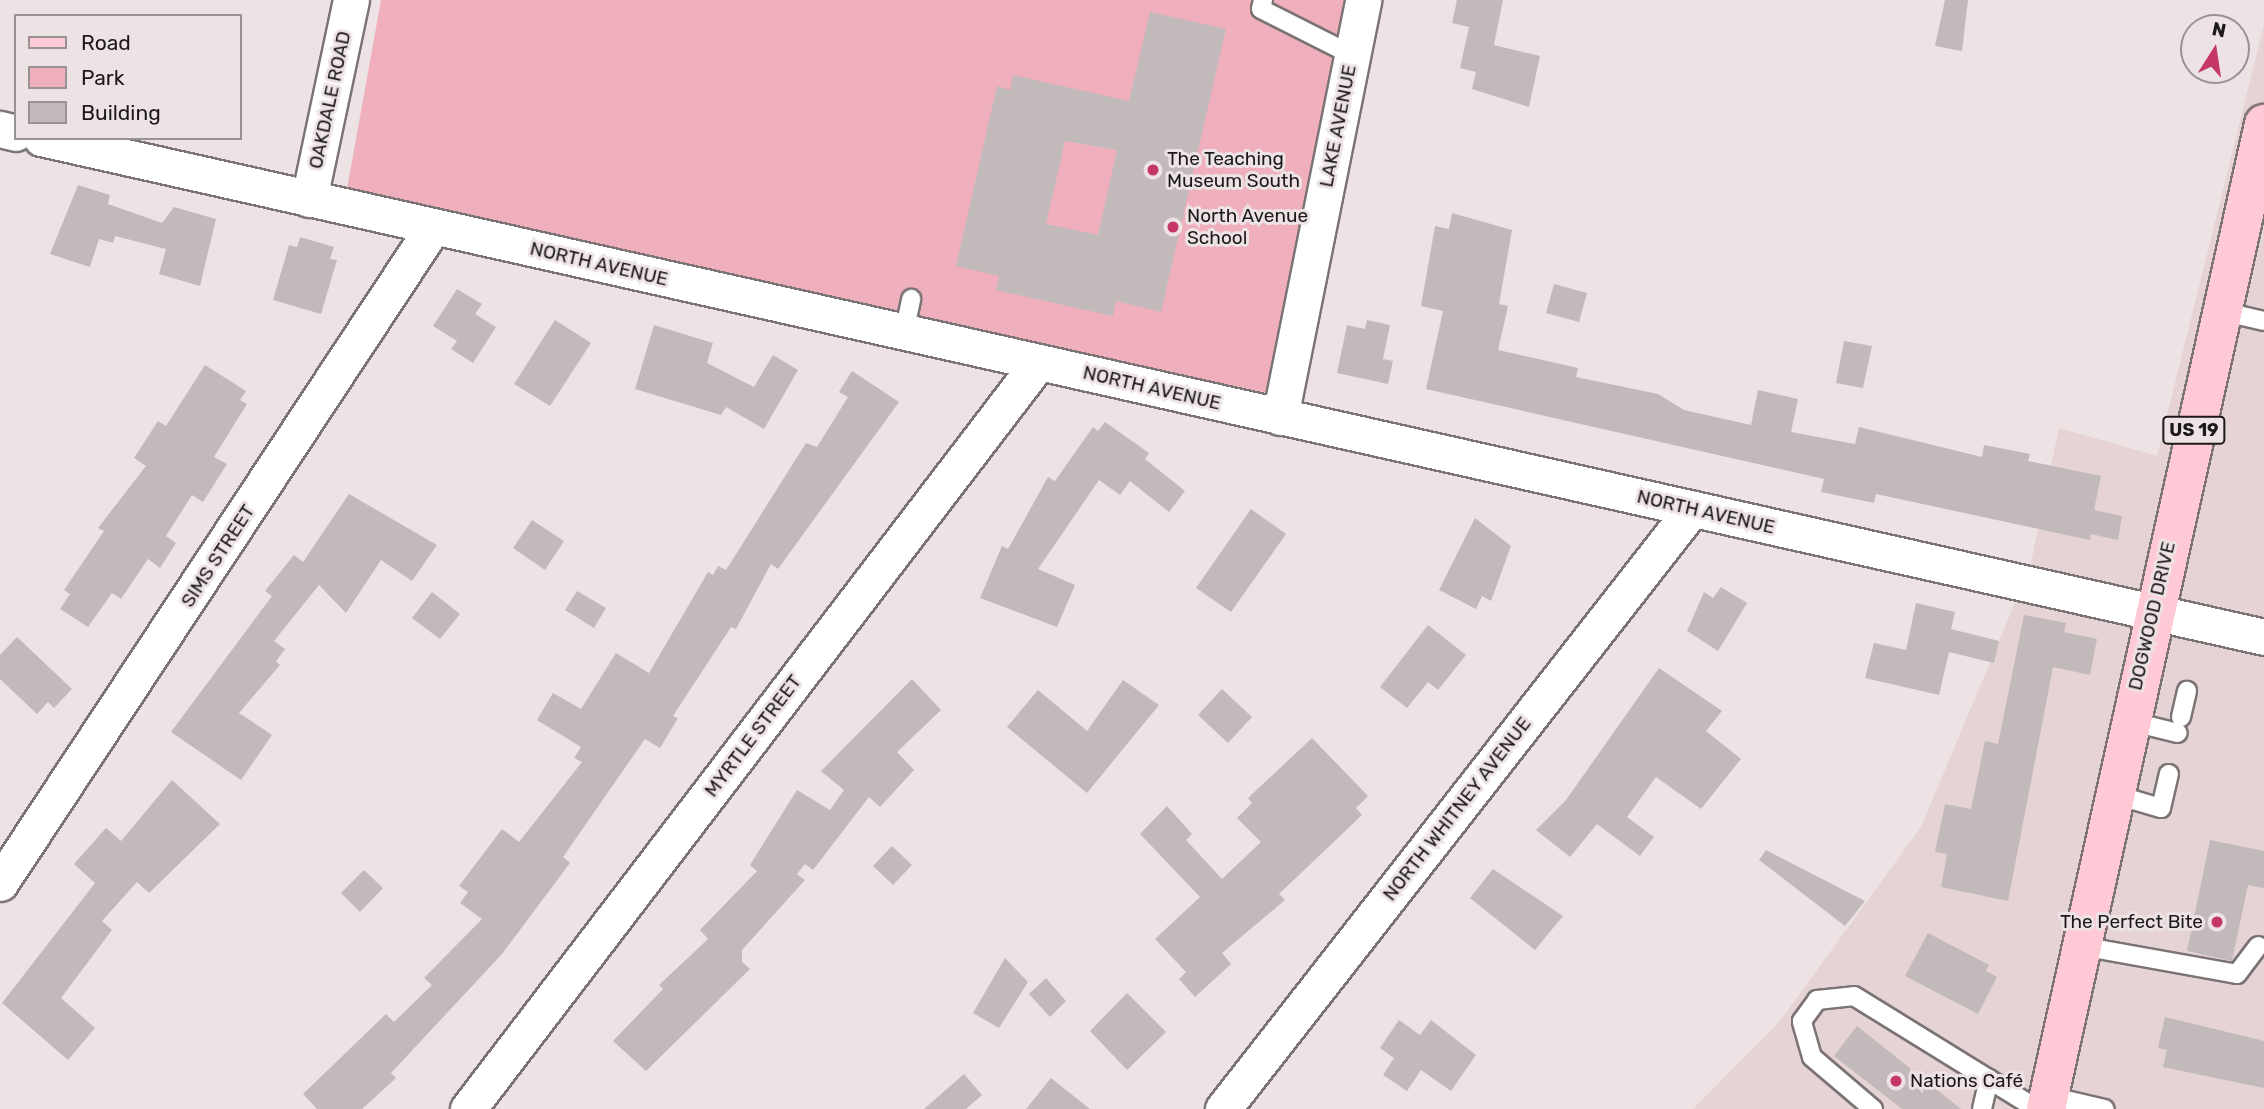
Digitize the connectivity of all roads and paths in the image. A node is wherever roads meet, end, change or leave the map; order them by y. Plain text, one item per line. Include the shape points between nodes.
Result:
1 (351, 0) edge
2 (1263, 0) edge
3 (1363, 0) edge
4 (1352, 55) junction
5 (2264, 124) edge
6 (50, 140) edge
7 (309, 199) junction
8 (433, 227) junction
9 (911, 299) dead end
10 (2221, 311) junction
11 (2264, 321) edge
12 (904, 333) junction
13 (1038, 363) junction
14 (1280, 417) junction
15 (1692, 509) junction
16 (2152, 612) junction
17 (2264, 637) edge
18 (2187, 691) dead end
19 (2129, 721) junction
20 (2169, 774) dead end
21 (2113, 794) junction
22 (0, 883) edge
23 (2258, 946) dead end
24 (2081, 947) junction
25 (1989, 1079) junction
26 (2044, 1105) edge
27 (468, 1109) edge
28 (1223, 1109) edge
29 (1872, 1109) edge
30 (1982, 1109) edge
31 (2105, 1109) edge

1 - 7 street, OAKDALE ROAD
2 - 4 lane via 1261,9
3 - 4 street, LAKE AVENUE
4 - 14 street, LAKE AVENUE
5 - 10 main road, DOGWOOD DRIVE / US 19
6 - 7 street, NORTH AVENUE
7 - 8 street, NORTH AVENUE
8 - 12 street, NORTH AVENUE
8 - 22 street, SIMS STREET
9 - 12 lane
10 - 11 lane
10 - 16 main road, DOGWOOD DRIVE / US 19
12 - 13 street, NORTH AVENUE
13 - 14 street, NORTH AVENUE
13 - 27 street, MYRTLE STREET
14 - 15 street, NORTH AVENUE
15 - 16 street, NORTH AVENUE
15 - 28 street, NORTH WHITNEY AVENUE
16 - 17 street, NORTH AVENUE
16 - 19 main road, DOGWOOD DRIVE / US 19
18 - 19 lane via 2179,725
19 - 21 main road, DOGWOOD DRIVE / US 19
20 - 21 lane via 2161,808
21 - 24 main road, DOGWOOD DRIVE / US 19
23 - 24 lane via 2237,974
24 - 26 main road, DOGWOOD DRIVE / US 19
25 - 26 lane
25 - 29 lane via 1853,996 1817,1000 1802,1021 1812,1057
25 - 30 lane
26 - 31 lane

